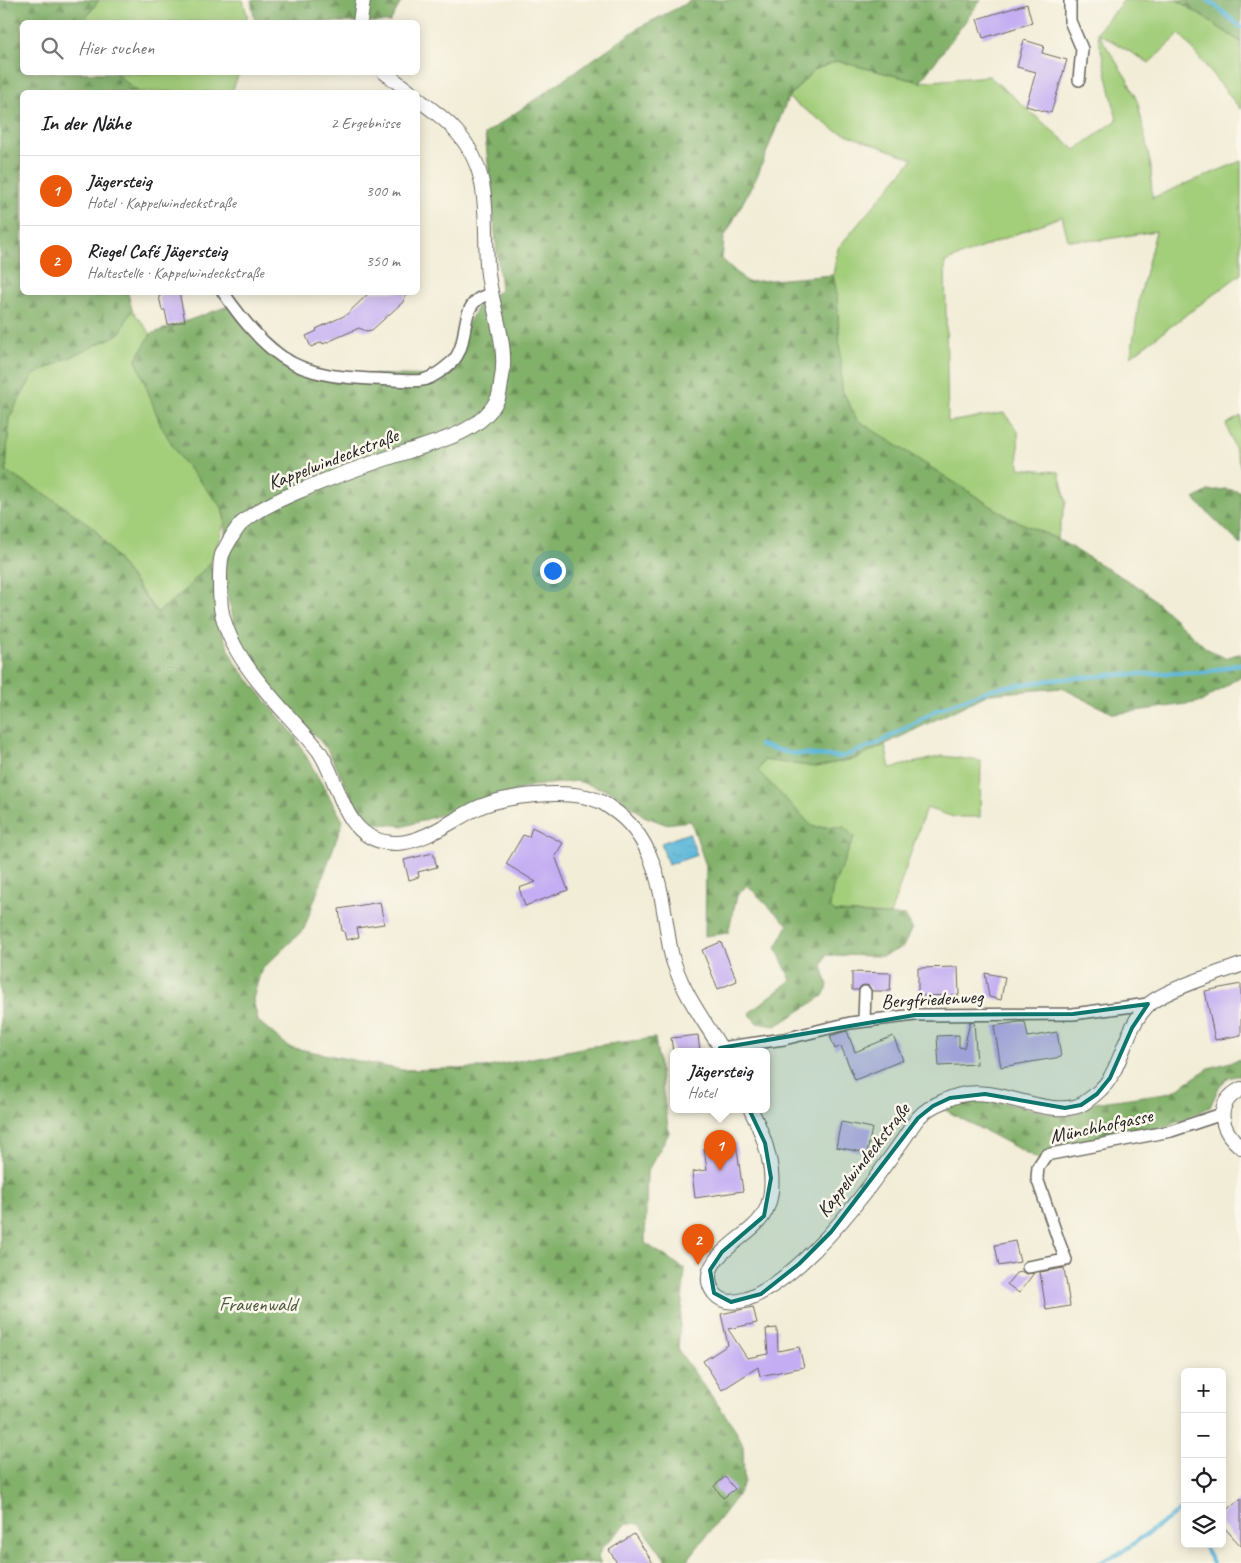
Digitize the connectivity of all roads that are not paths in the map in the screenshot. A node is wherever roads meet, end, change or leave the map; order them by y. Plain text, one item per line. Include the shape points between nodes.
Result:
1 (363, 0) edge
2 (1070, 0) edge
3 (360, 20) edge
4 (388, 75) edge
5 (1079, 80) dead end
6 (407, 90) edge
7 (420, 101) edge
8 (491, 294) junction
9 (226, 295) edge
10 (1241, 965) edge
11 (865, 992) dead end
12 (1148, 1004) junction
13 (864, 1021) junction
14 (720, 1048) edge
15 (732, 1048) edge
16 (1241, 1088) edge
17 (752, 1113) edge
18 (1222, 1114) junction
19 (1241, 1147) edge
20 (1028, 1267) dead end

1 - 3 street
2 - 5 street via 1070,21 1082,49
4 - 6 street
7 - 8 street, Kappelwindeckstraße via 453,128 477,165 485,191
8 - 9 street via 476,300 467,315 460,350 454,361 423,380 332,376 295,364 251,330
8 - 14 street, Kappelwindeckstraße via 502,340 504,369 498,398 487,414 470,428 445,439 342,473 275,502 239,525 222,555 221,609 242,660 317,748 354,824 365,833 379,840 398,843 421,837 476,808 524,796 579,795 599,800 616,811 633,826 646,845 658,879 673,962 686,993
10 - 12 street, Kappelwindeckstraße
11 - 13 street
12 - 13 street, Bergfriedenweg via 1073,1014 915,1015
12 - 17 street, Kappelwindeckstraße via 1132,1028 1110,1078 1097,1094 1081,1105 1065,1108 985,1094 950,1098 933,1106 918,1118 868,1189 799,1264 761,1294 731,1302 714,1293 710,1270 722,1252 764,1216 769,1204 770,1164
13 - 15 street, Bergfriedenweg
16 - 18 street via 1230,1096
18 - 19 street via 1228,1133
18 - 20 street, Münchhofgasse via 1171,1131 1046,1155 1038,1167 1037,1178 1066,1260

